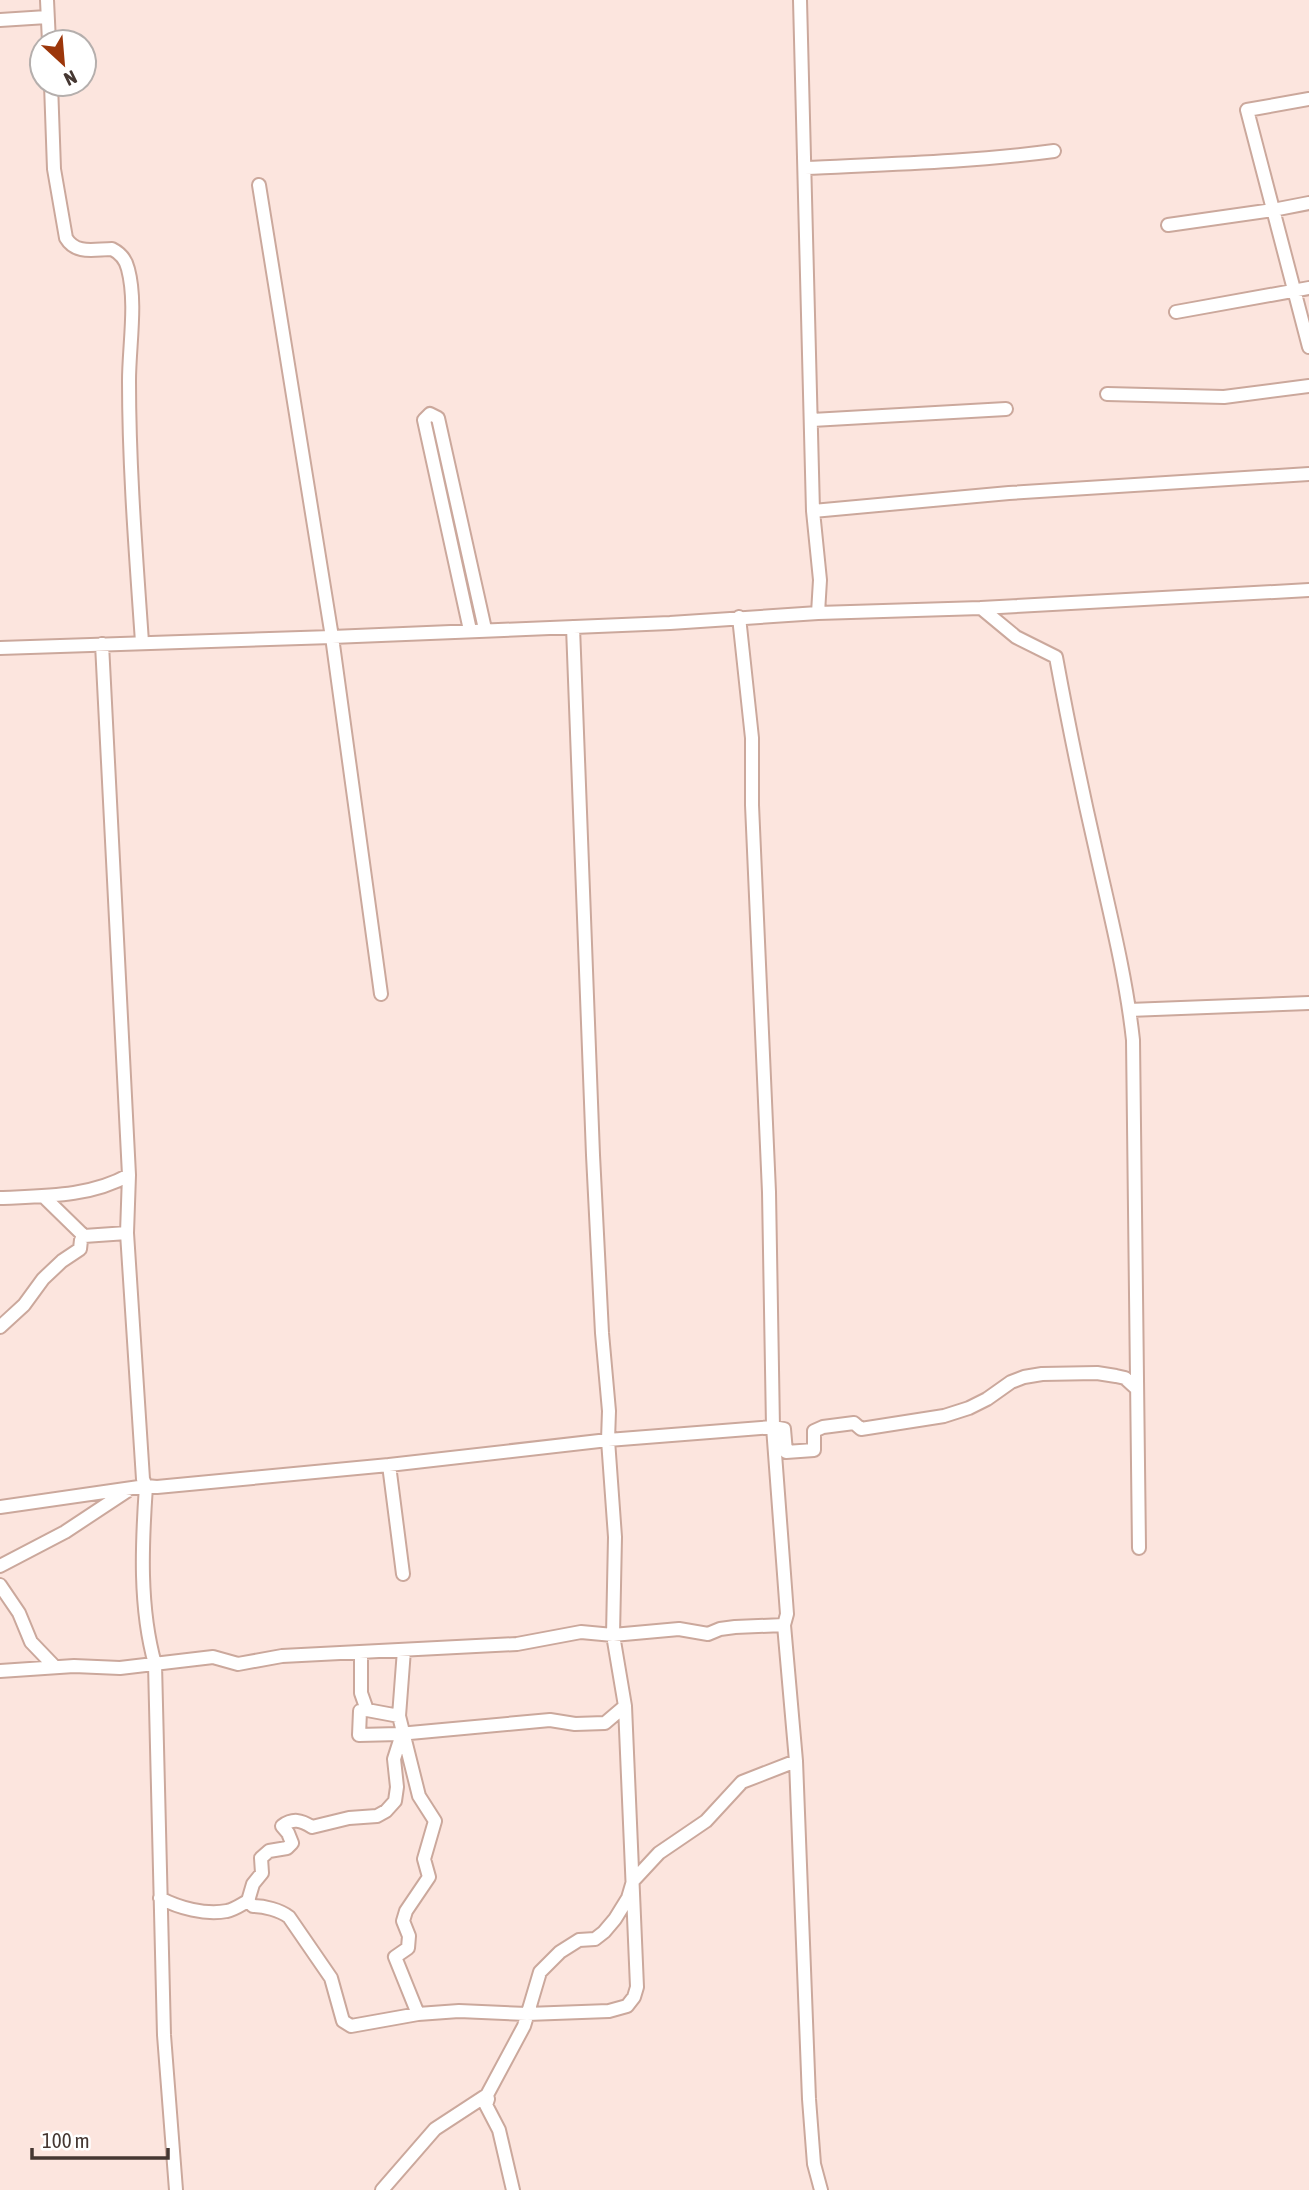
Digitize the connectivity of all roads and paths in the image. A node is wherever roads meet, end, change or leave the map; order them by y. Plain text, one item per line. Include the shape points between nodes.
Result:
1 (47, 0) edge
2 (800, 0) edge
3 (47, 17) junction
4 (0, 20) edge
5 (48, 28) edge
6 (51, 98) edge
7 (1309, 99) edge
8 (1054, 151) dead end
9 (805, 168) junction
10 (259, 185) dead end
11 (1309, 203) edge
12 (1273, 210) junction
13 (1168, 225) dead end
14 (1309, 288) edge
15 (1296, 290) junction
16 (1176, 312) dead end
17 (1309, 347) edge
18 (1309, 386) edge
19 (1107, 394) dead end
20 (1006, 409) dead end
21 (813, 420) junction
22 (1309, 474) edge
23 (813, 512) junction
24 (1309, 590) edge
25 (981, 608) junction
26 (818, 612) junction
27 (739, 617) junction
28 (573, 626) junction
29 (485, 629) junction
30 (470, 631) junction
31 (332, 637) junction
32 (142, 642) junction
33 (102, 644) junction
34 (0, 648) edge
35 (381, 994) dead end
36 (1309, 1003) edge
37 (1129, 1010) junction
38 (129, 1175) junction
39 (43, 1196) junction
40 (0, 1198) edge
41 (127, 1233) junction
42 (84, 1236) junction
43 (0, 1327) edge
44 (1137, 1389) junction
45 (773, 1427) junction
46 (608, 1440) junction
47 (389, 1465) junction
48 (146, 1486) junction
49 (131, 1489) junction
50 (0, 1507) edge
51 (1139, 1549) dead end
52 (0, 1566) edge
53 (403, 1574) dead end
54 (0, 1585) edge
55 (784, 1625) junction
56 (613, 1635) junction
57 (404, 1650) junction
58 (361, 1652) junction
59 (155, 1664) junction
60 (55, 1667) junction
61 (0, 1671) edge
62 (625, 1706) junction
63 (367, 1710) junction
64 (398, 1716) junction
65 (402, 1734) junction
66 (796, 1761) junction
67 (633, 1881) junction
68 (160, 1898) junction
69 (248, 1901) junction
70 (418, 2014) junction
71 (527, 2014) junction
72 (487, 2095) junction
73 (176, 2190) edge
74 (382, 2190) edge
75 (513, 2190) edge
76 (821, 2190) edge

1 - 3 street
2 - 9 street
3 - 4 street
3 - 5 street
6 - 32 street via 54,169 66,238 80,250 118,252 129,271 131,460
7 - 12 street via 1247,110
8 - 9 street
9 - 21 street
10 - 31 street
11 - 12 street
12 - 13 street
12 - 15 street
14 - 15 street
15 - 16 street
15 - 17 street
18 - 19 street via 1224,397
20 - 21 street
21 - 23 street
22 - 23 street via 1009,493
23 - 26 street via 820,580
24 - 25 street
25 - 26 street
25 - 37 street via 1016,637 1056,657
26 - 27 street
27 - 28 street
27 - 45 street via 752,738
28 - 29 street
28 - 46 street
29 - 30 street
29 - 30 street via 438,418 429,414 424,420
30 - 31 street
31 - 32 street
31 - 35 street
32 - 33 street
33 - 34 street
33 - 38 street
36 - 37 street
37 - 44 street
38 - 39 street via 114,1184
38 - 41 street
39 - 40 street
39 - 42 street
41 - 42 street
41 - 48 street
42 - 43 street via 80,1250 43,1279
44 - 45 street via 1125,1378 1097,1373 1024,1377 970,1408 944,1416 861,1429 854,1423 823,1427 814,1431 814,1450 786,1452 784,1429
44 - 51 street
45 - 46 street
45 - 55 street via 787,1615
46 - 47 street
46 - 56 street via 615,1537
47 - 48 street
47 - 53 street
48 - 49 street
48 - 59 street via 147,1638
49 - 50 street
49 - 52 street via 65,1532
54 - 60 street via 31,1642
55 - 56 street via 735,1627 708,1634 679,1629
55 - 66 street
56 - 57 street via 581,1632 517,1644
56 - 62 street
57 - 58 street
57 - 64 street
58 - 59 street via 282,1656 238,1664 213,1657
58 - 63 street via 361,1693
59 - 60 street
59 - 68 street
60 - 61 street
62 - 65 street via 605,1723 550,1720
62 - 67 street
63 - 64 street
63 - 65 street via 360,1711 359,1735
64 - 65 street
65 - 69 street via 394,1759 396,1801 377,1816 312,1827 304,1821 289,1821 282,1826 292,1843 261,1858 261,1873
65 - 70 street via 419,1796 435,1821 424,1860 429,1877 406,1910 403,1921 408,1948 396,1956
66 - 67 street via 742,1782 706,1821 659,1853
66 - 76 street via 809,2099 814,2164
67 - 71 street via 628,1898 604,1932 560,1951 540,1972
67 - 71 street via 637,1987 627,2006 609,2011
68 - 69 street via 177,1907 211,1911 229,1911
68 - 73 street via 164,2035
69 - 70 street via 289,1917 331,1978 343,2021 365,2025
70 - 71 street
71 - 72 street
72 - 74 street via 435,2129
72 - 75 street via 486,2105 499,2130

